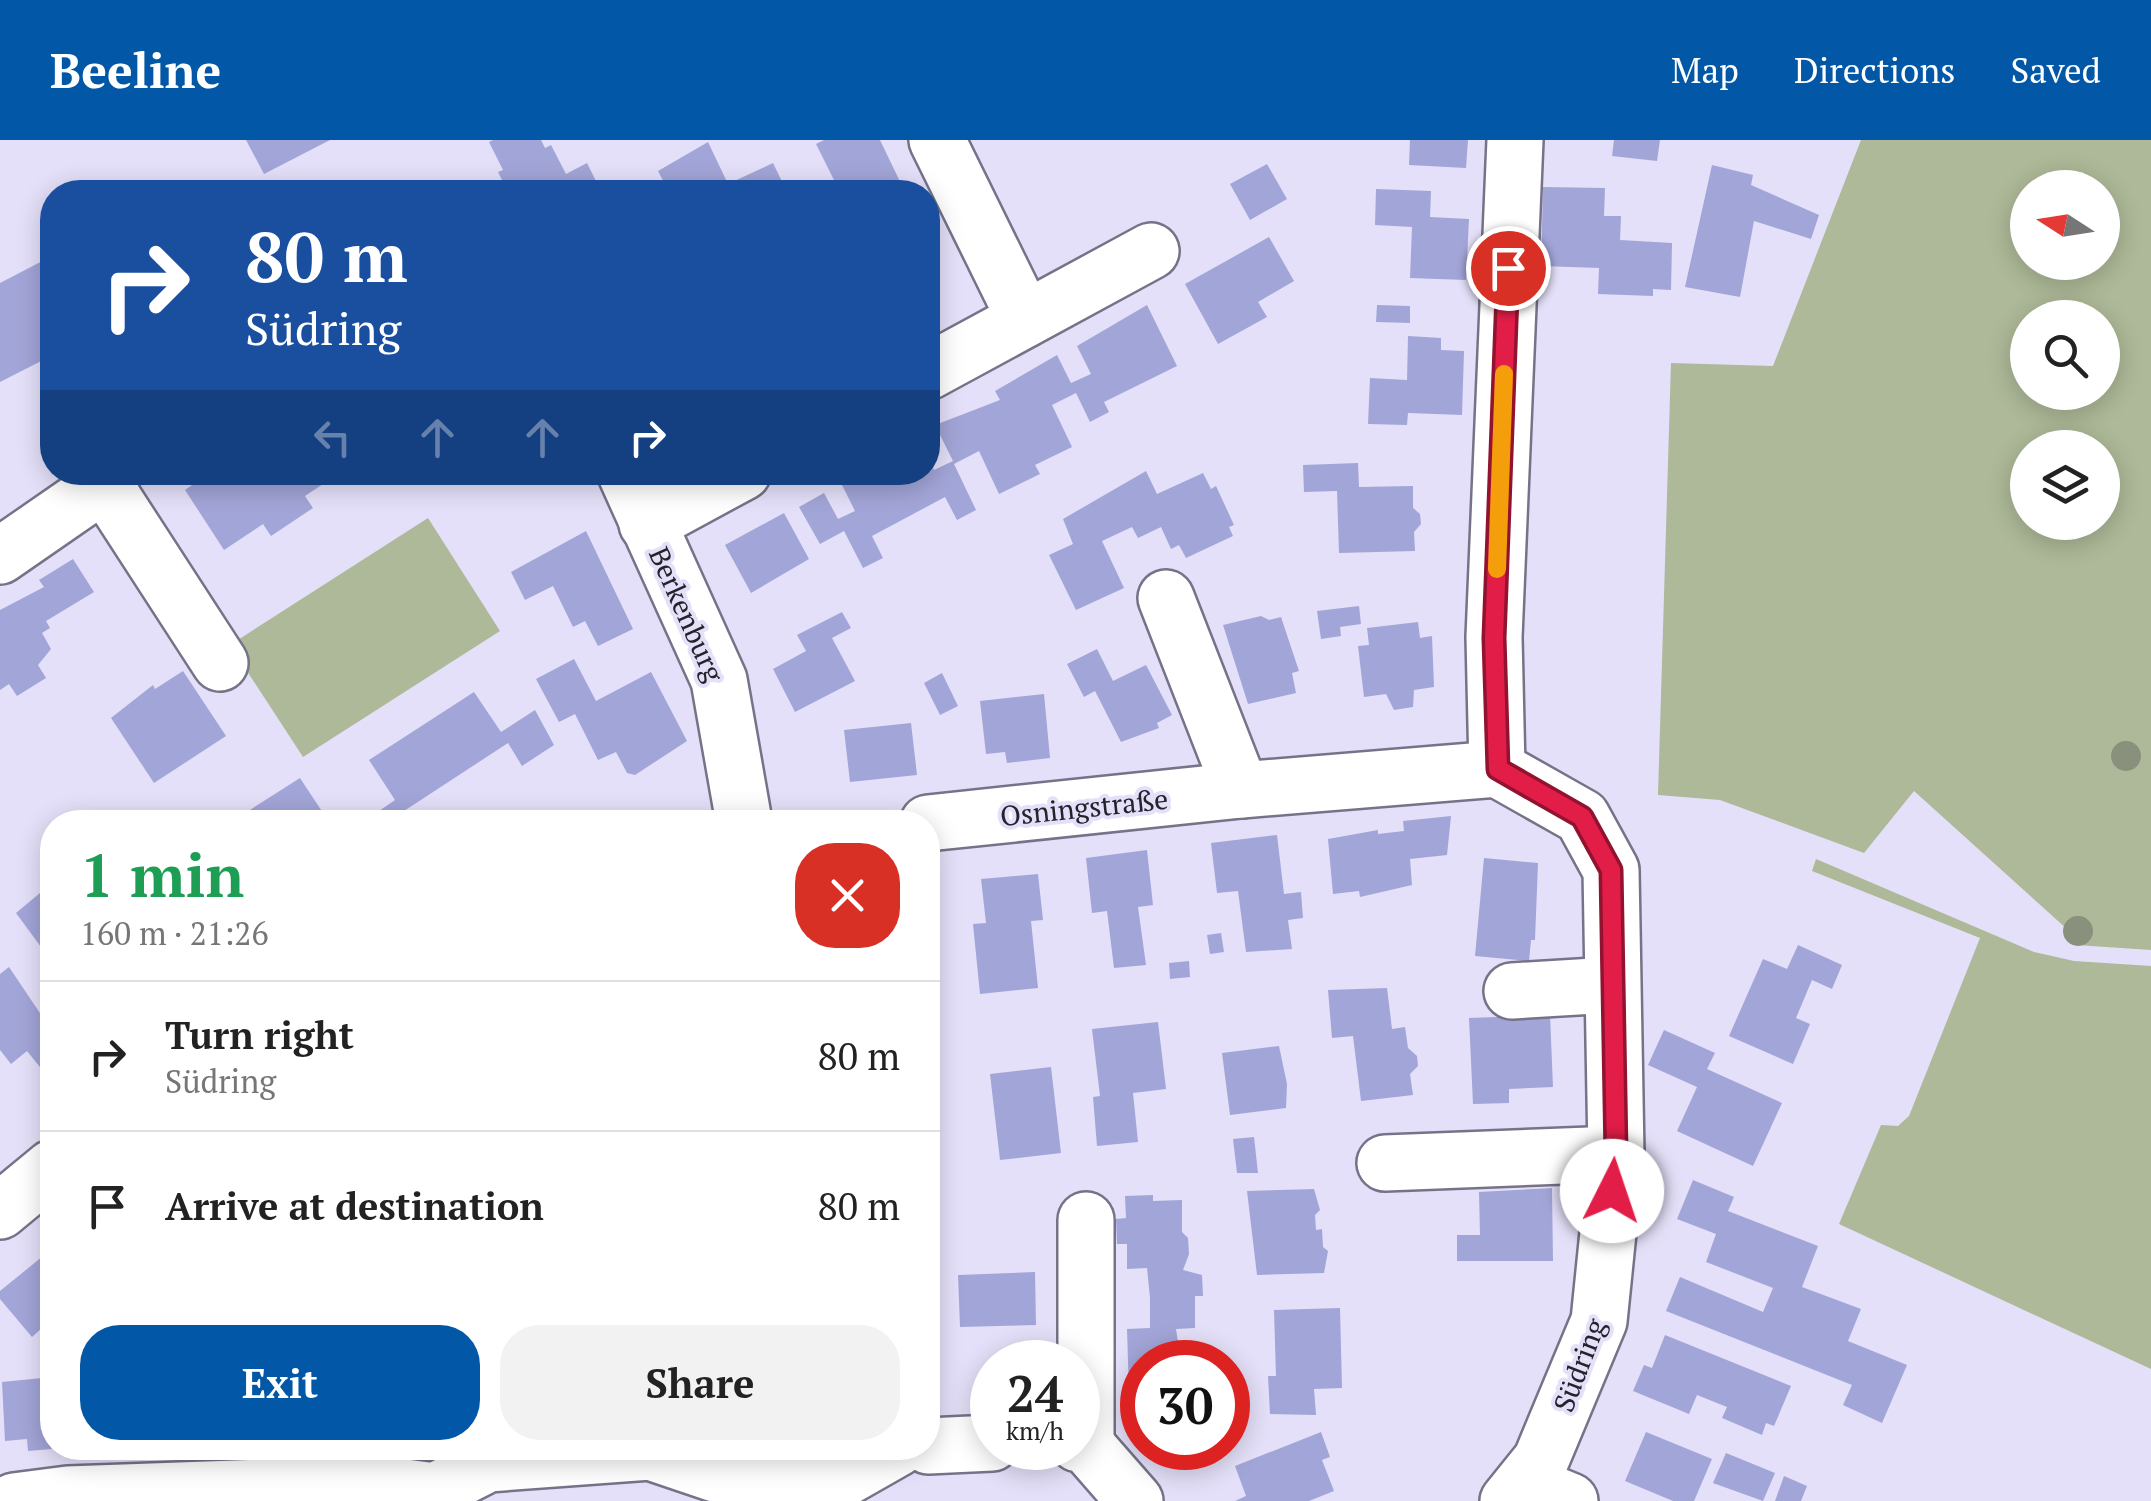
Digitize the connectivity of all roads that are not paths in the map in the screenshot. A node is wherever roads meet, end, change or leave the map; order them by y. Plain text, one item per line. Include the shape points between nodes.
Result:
1 (937, 140) edge
2 (1514, 140) edge
3 (1151, 252) dead end
4 (1025, 319) junction
5 (940, 365) edge
6 (99, 485) edge
7 (113, 485) edge
8 (630, 485) edge
9 (718, 485) edge
10 (647, 524) junction
11 (0, 556) edge
12 (1166, 598) dead end
13 (220, 663) dead end
14 (1498, 769) junction
15 (1241, 790) junction
16 (742, 810) edge
17 (940, 822) edge
18 (1611, 985) junction
19 (1512, 991) dead end
20 (1616, 1154) junction
21 (1384, 1163) dead end
22 (40, 1178) edge
23 (0, 1211) edge
24 (1086, 1220) dead end
25 (1084, 1340) edge
26 (970, 1445) edge
27 (940, 1446) edge
28 (542, 1460) edge
29 (673, 1460) edge
30 (877, 1460) edge
31 (1100, 1464) edge
32 (1535, 1495) edge
33 (436, 1496) edge
34 (14, 1501) edge
35 (1135, 1501) edge

1 - 4 street
2 - 14 street via 1495,618
3 - 4 street
4 - 5 street
6 - 11 street
7 - 13 street
8 - 10 street, Berkenburg
9 - 10 street, Berkenburg
10 - 16 street, Berkenburg via 719,680
12 - 15 street
14 - 15 street, Osningstraße
14 - 18 street, Südring via 1582,817 1611,870
15 - 17 street, Osningstraße
18 - 19 street
18 - 20 street, Südring
20 - 21 street
20 - 32 street, Südring via 1599,1321 1541,1460
22 - 23 street
24 - 25 street
26 - 27 street
28 - 33 street via 488,1464
29 - 30 street via 714,1474 847,1477
31 - 35 street
33 - 34 street via 376,1483

